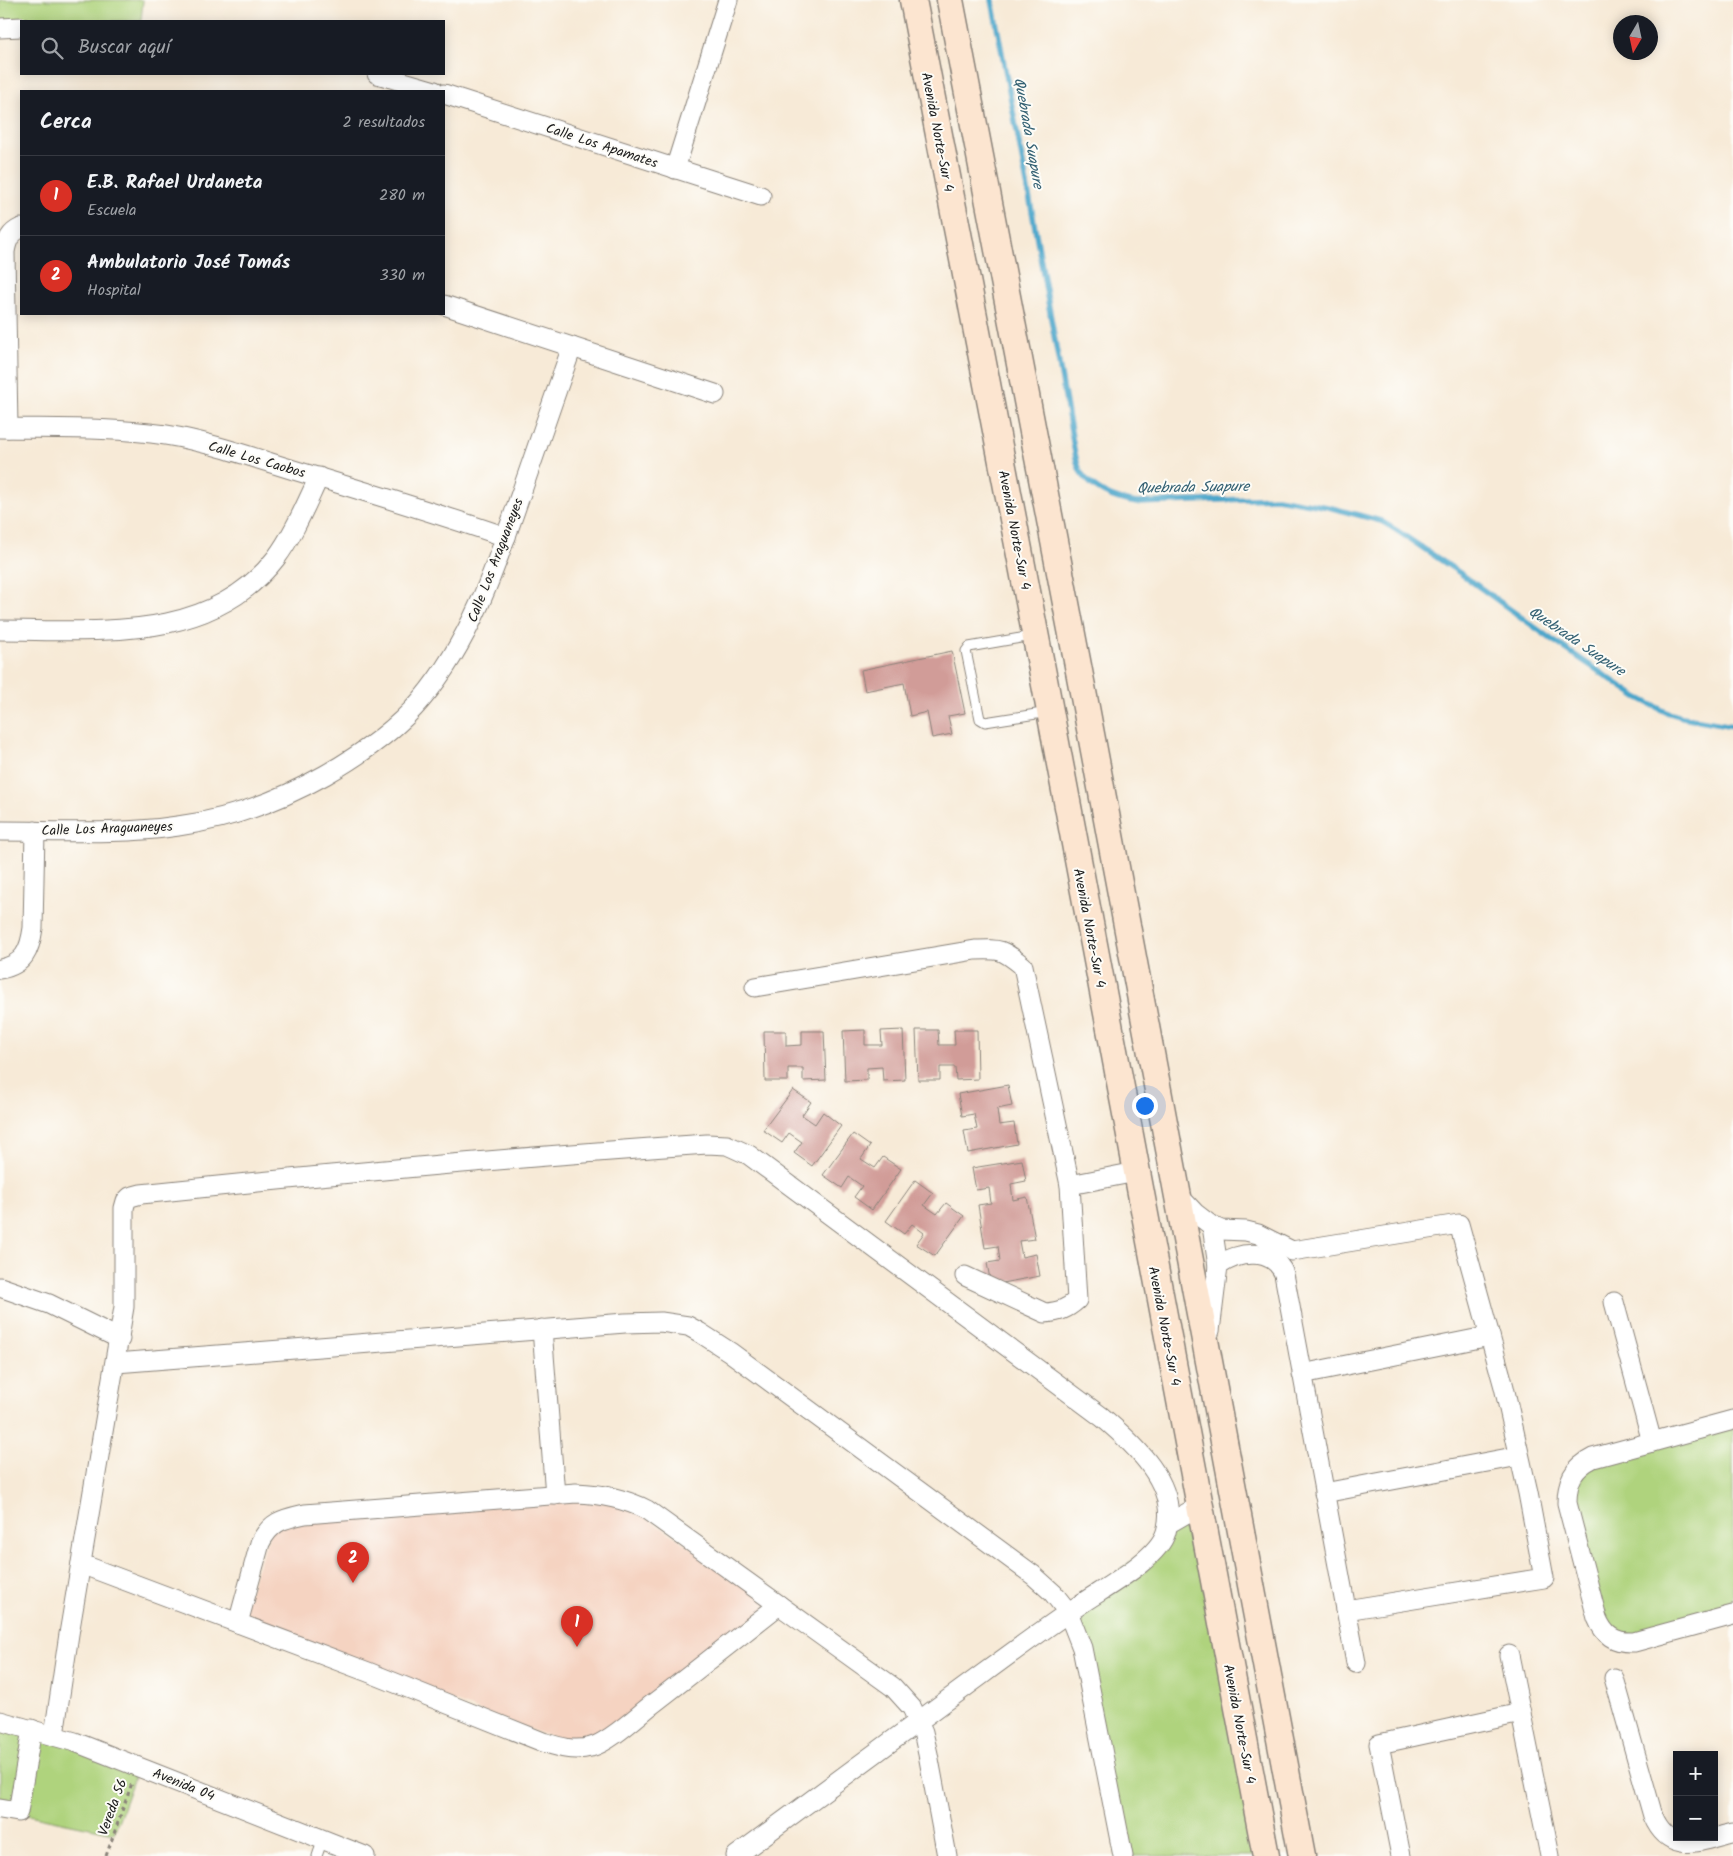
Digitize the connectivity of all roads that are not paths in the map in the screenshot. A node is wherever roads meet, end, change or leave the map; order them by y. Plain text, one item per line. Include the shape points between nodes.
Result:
1 (728, 0) edge
2 (913, 0) edge
3 (950, 0) edge
4 (0, 28) edge
5 (20, 28) edge
6 (378, 80) edge
7 (430, 90) edge
8 (445, 94) edge
9 (675, 169) junction
10 (760, 196) dead end
11 (20, 229) edge
12 (445, 305) edge
13 (572, 347) junction
14 (715, 394) dead end
15 (4, 428) edge
16 (318, 477) junction
17 (506, 537) junction
18 (0, 630) edge
19 (1035, 636) junction
20 (1050, 712) junction
21 (0, 831) edge
22 (35, 831) junction
23 (0, 969) edge
24 (755, 987) dead end
25 (1136, 1172) junction
26 (1070, 1185) junction
27 (1176, 1193) junction
28 (1212, 1226) junction
29 (1258, 1234) junction
30 (1259, 1253) junction
31 (1218, 1266) junction
32 (965, 1276) dead end
33 (0, 1287) edge
34 (1614, 1302) dead end
35 (542, 1329) junction
36 (1490, 1336) junction
37 (120, 1339) junction
38 (1207, 1356) junction
39 (116, 1363) junction
40 (1302, 1374) junction
41 (1733, 1420) edge
42 (1652, 1442) junction
43 (1520, 1456) junction
44 (1324, 1493) junction
45 (555, 1495) junction
46 (1199, 1506) junction
47 (1168, 1524) junction
48 (81, 1564) junction
49 (779, 1605) junction
50 (1346, 1610) junction
51 (1068, 1612) junction
52 (1733, 1615) edge
53 (238, 1623) junction
54 (1509, 1655) dead end
55 (1356, 1663) dead end
56 (1614, 1678) dead end
57 (1521, 1713) junction
58 (0, 1720) edge
59 (919, 1721) junction
60 (32, 1729) junction
61 (54, 1735) junction
62 (0, 1809) edge
63 (1733, 1833) edge
64 (320, 1848) edge
65 (365, 1856) edge
66 (736, 1856) edge
67 (947, 1856) edge
68 (1123, 1856) edge
69 (1266, 1856) edge
70 (1302, 1856) edge
71 (1401, 1856) edge
72 (1550, 1856) edge

1 - 9 street
2 - 19 main road, Avenida Norte-Sur 4
3 - 27 main road
4 - 5 street
6 - 7 street
8 - 9 street, Calle Los Apamates
9 - 10 street, Calle Los Apamates
11 - 15 street via 6,241 5,252
12 - 13 street
13 - 14 street
13 - 17 street, Calle Los Araguaneyes
15 - 16 street, Calle Los Caobos via 86,428 168,435 213,445
16 - 17 street, Calle Los Caobos
16 - 18 street via 276,558 258,578 218,606 197,616 152,627
17 - 22 street, Calle Los Araguaneyes via 471,622 435,682 393,727 340,766 265,804 211,820 145,829
19 - 20 main road, Avenida Norte-Sur 4
19 - 20 lane via 970,647 966,651 980,720 985,722
20 - 25 main road, Avenida Norte-Sur 4
21 - 22 street, Calle Los Araguaneyes
22 - 23 street via 31,944 18,962
24 - 26 street via 975,950 1007,953 1023,966
25 - 26 street
25 - 46 main road, Avenida Norte-Sur 4
26 - 32 street via 1077,1300 1068,1308 1045,1313
27 - 28 street
27 - 38 main road
28 - 29 street
28 - 31 street
29 - 30 street
29 - 36 street via 1283,1248 1297,1251 1459,1224
30 - 31 street via 1244,1254
30 - 40 street via 1277,1263 1284,1274
31 - 38 street
33 - 37 street via 49,1304
34 - 42 street
35 - 39 street
35 - 45 street
35 - 51 street via 661,1322 676,1323 699,1332 1032,1575
36 - 40 street
36 - 43 street
37 - 39 street
37 - 47 street via 125,1289 124,1208 126,1201 135,1195 474,1162 727,1145 757,1161 1102,1417 1124,1436 1164,1487 1170,1514
38 - 70 main road
39 - 48 street
40 - 44 street
41 - 42 street
42 - 52 street via 1585,1462 1574,1472 1568,1487 1567,1503 1601,1627 1612,1639 1626,1642
43 - 44 street
43 - 50 street via 1544,1578
44 - 50 street
45 - 49 street via 596,1494 632,1502
45 - 53 street via 305,1514 273,1524 260,1543
46 - 47 street
46 - 69 main road, Avenida Norte-Sur 4
47 - 51 street via 1162,1541 1140,1564
48 - 53 street
48 - 61 street
49 - 53 street via 602,1742 594,1747 572,1750 543,1742
49 - 59 street via 894,1687
50 - 55 street
51 - 59 street
51 - 68 street via 1082,1648
54 - 57 street
56 - 63 street via 1652,1816 1661,1832 1672,1840 1688,1842
57 - 71 street via 1379,1744
57 - 72 street
58 - 60 street, Avenida 04
59 - 66 street
59 - 67 street
60 - 61 street, Avenida 04
60 - 62 street via 18,1812
61 - 64 street, Avenida 04 via 138,1766
64 - 65 street, Avenida 04

